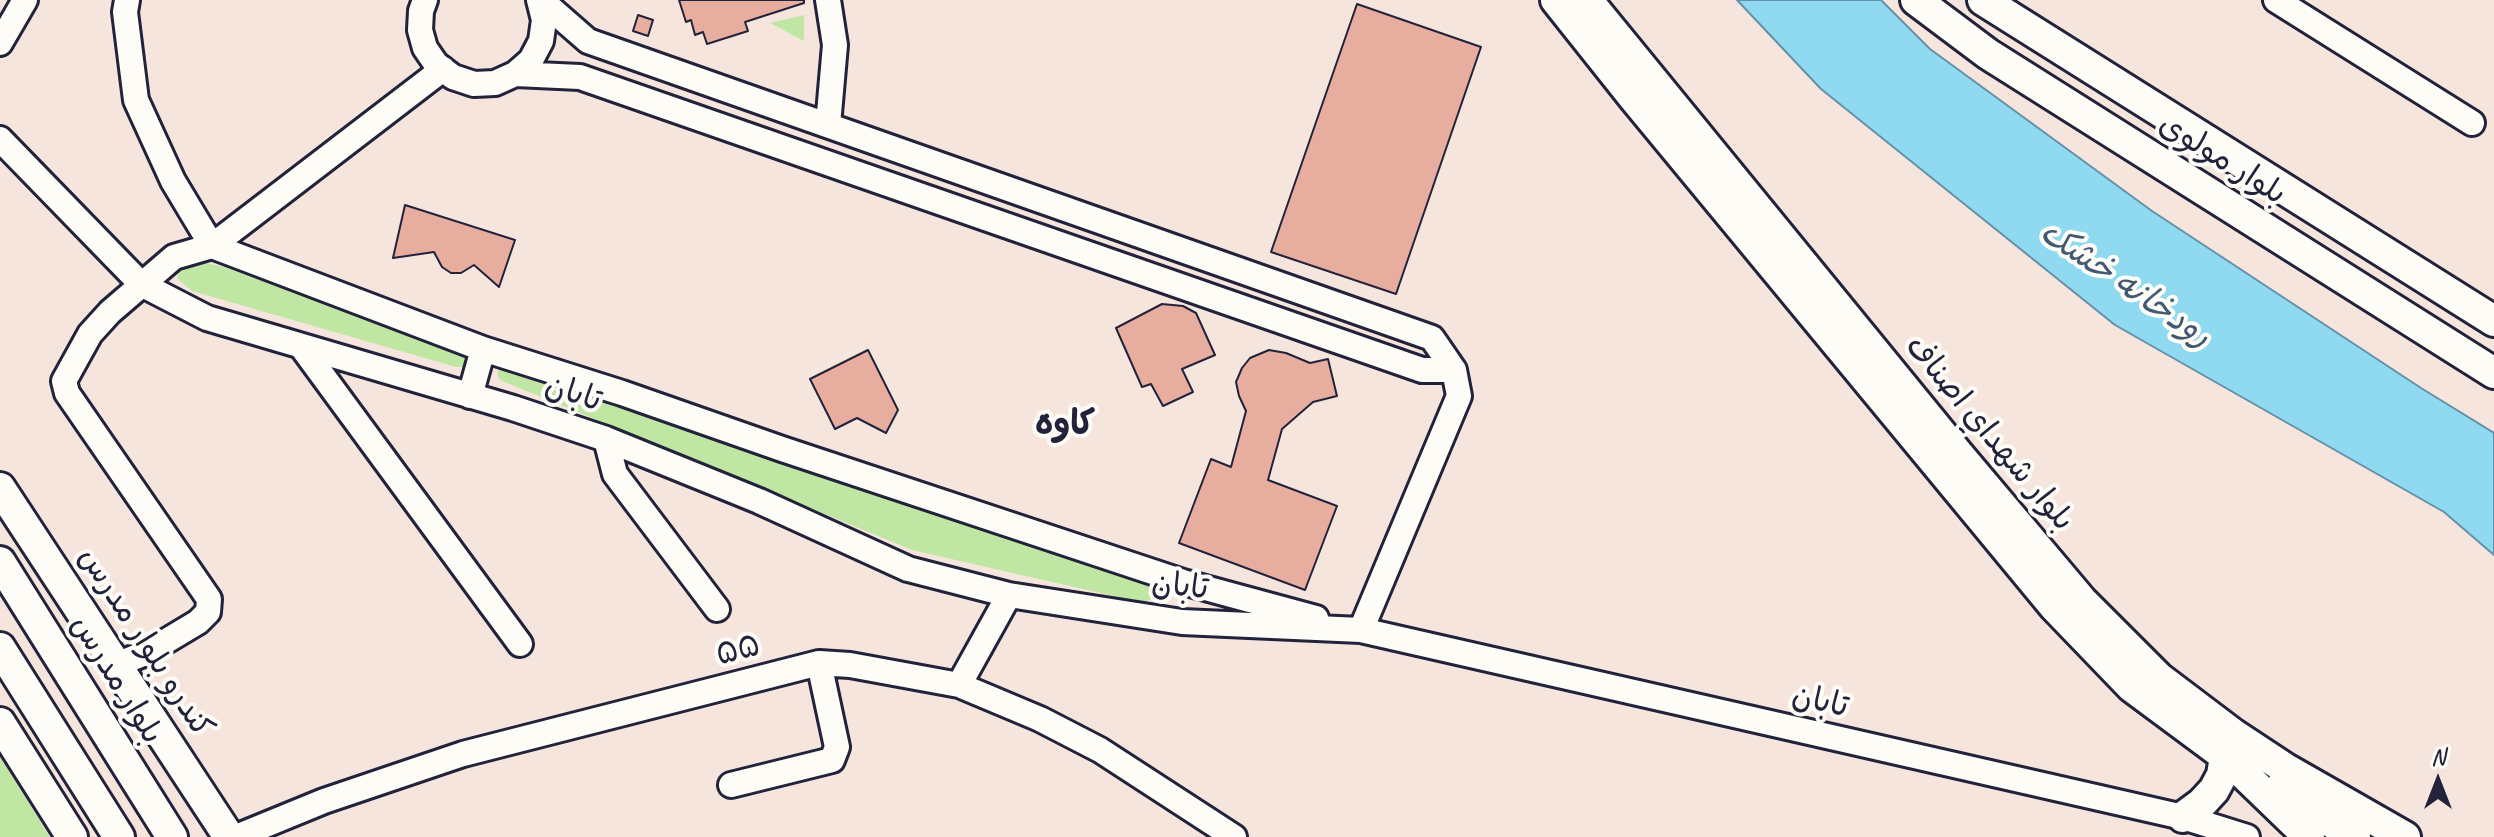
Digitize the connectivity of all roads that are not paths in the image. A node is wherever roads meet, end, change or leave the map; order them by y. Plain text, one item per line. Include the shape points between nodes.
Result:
1 (25, 0) edge
2 (127, 0) edge
3 (425, 0) edge
4 (540, 0) edge
5 (828, 0) edge
6 (1556, 0) edge
7 (1587, 0) edge
8 (1916, 0) edge
9 (1983, 0) edge
10 (2276, 0) edge
11 (2018, 10) edge
12 (0, 43) edge
13 (443, 69) junction
14 (515, 74) junction
15 (2472, 123) dead end
16 (828, 125) junction
17 (0, 139) edge
18 (2280, 187) junction
19 (2253, 223) junction
20 (212, 246) junction
21 (141, 284) junction
22 (2494, 321) edge
23 (301, 346) junction
24 (483, 349) junction
25 (1454, 370) junction
26 (2494, 373) edge
27 (470, 396) junction
28 (606, 439) junction
29 (0, 488) edge
30 (0, 562) edge
31 (1009, 595) junction
32 (717, 609) dead end
33 (1361, 630) junction
34 (520, 644) dead end
35 (0, 648) edge
36 (819, 663) junction
37 (116, 665) junction
38 (0, 667) edge
39 (959, 685) junction
40 (29, 691) junction
41 (0, 723) edge
42 (2229, 745) junction
43 (731, 785) dead end
44 (2183, 817) junction
45 (75, 836) edge
46 (119, 837) edge
47 (172, 837) edge
48 (229, 837) edge
49 (236, 837) edge
50 (1234, 837) edge
51 (2247, 837) edge
52 (2309, 837) edge
53 (2355, 837) edge
54 (2405, 837) edge

1 - 12 street
2 - 20 street via 136,100 173,181
3 - 13 street via 420,30 425,48
4 - 14 street via 541,41
4 - 16 street via 588,41
5 - 16 street via 835,45
6 - 42 main road, بلوار شهداي اصناف via 2054,606 2132,687
7 - 42 main road, بلوار شهداي اصناف via 2082,601
8 - 19 main road, بلوار مولوی via 1988,54
9 - 11 main road, بلوار مولوی
10 - 15 street
11 - 18 main road, بلوار مولوی
13 - 14 street via 474,84 495,83
13 - 20 street
14 - 25 street via 580,77 1422,370
16 - 25 street via 1432,338
17 - 21 street, تابان
18 - 19 main road
18 - 22 main road, بلوار مولوی
19 - 26 main road, بلوار مولوی
20 - 21 street via 174,257
20 - 24 street
21 - 23 street, تابان via 207,318
21 - 37 street via 90,334 64,381 67,393 209,599 208,612 198,622
23 - 27 street, تابان
23 - 34 street
24 - 27 street
24 - 33 street via 1183,582
25 - 33 street via 1459,396
27 - 28 street, تابان
28 - 31 street, تابان via 908,569
28 - 32 street via 615,474
29 - 37 main road, کندرو بلوار مدرس
30 - 47 main road, بلوار مدرس
31 - 33 street, تابان via 1182,622
31 - 39 street
33 - 44 street, تابان
35 - 40 main road
36 - 39 street, ۵۵
36 - 43 street via 837,747 832,760
36 - 49 street, ۵۵ via 463,754
37 - 48 main road, کندرو بلوار مدرس
38 - 40 main road
39 - 50 street, ۵۵ via 1100,750
40 - 46 main road
41 - 45 main road
42 - 44 main road via 2214,790
42 - 52 main road, بلوار شهداي اصناف
42 - 53 main road
42 - 54 main road, بلوار شهداي اصناف via 2286,769
44 - 51 street, تابان

